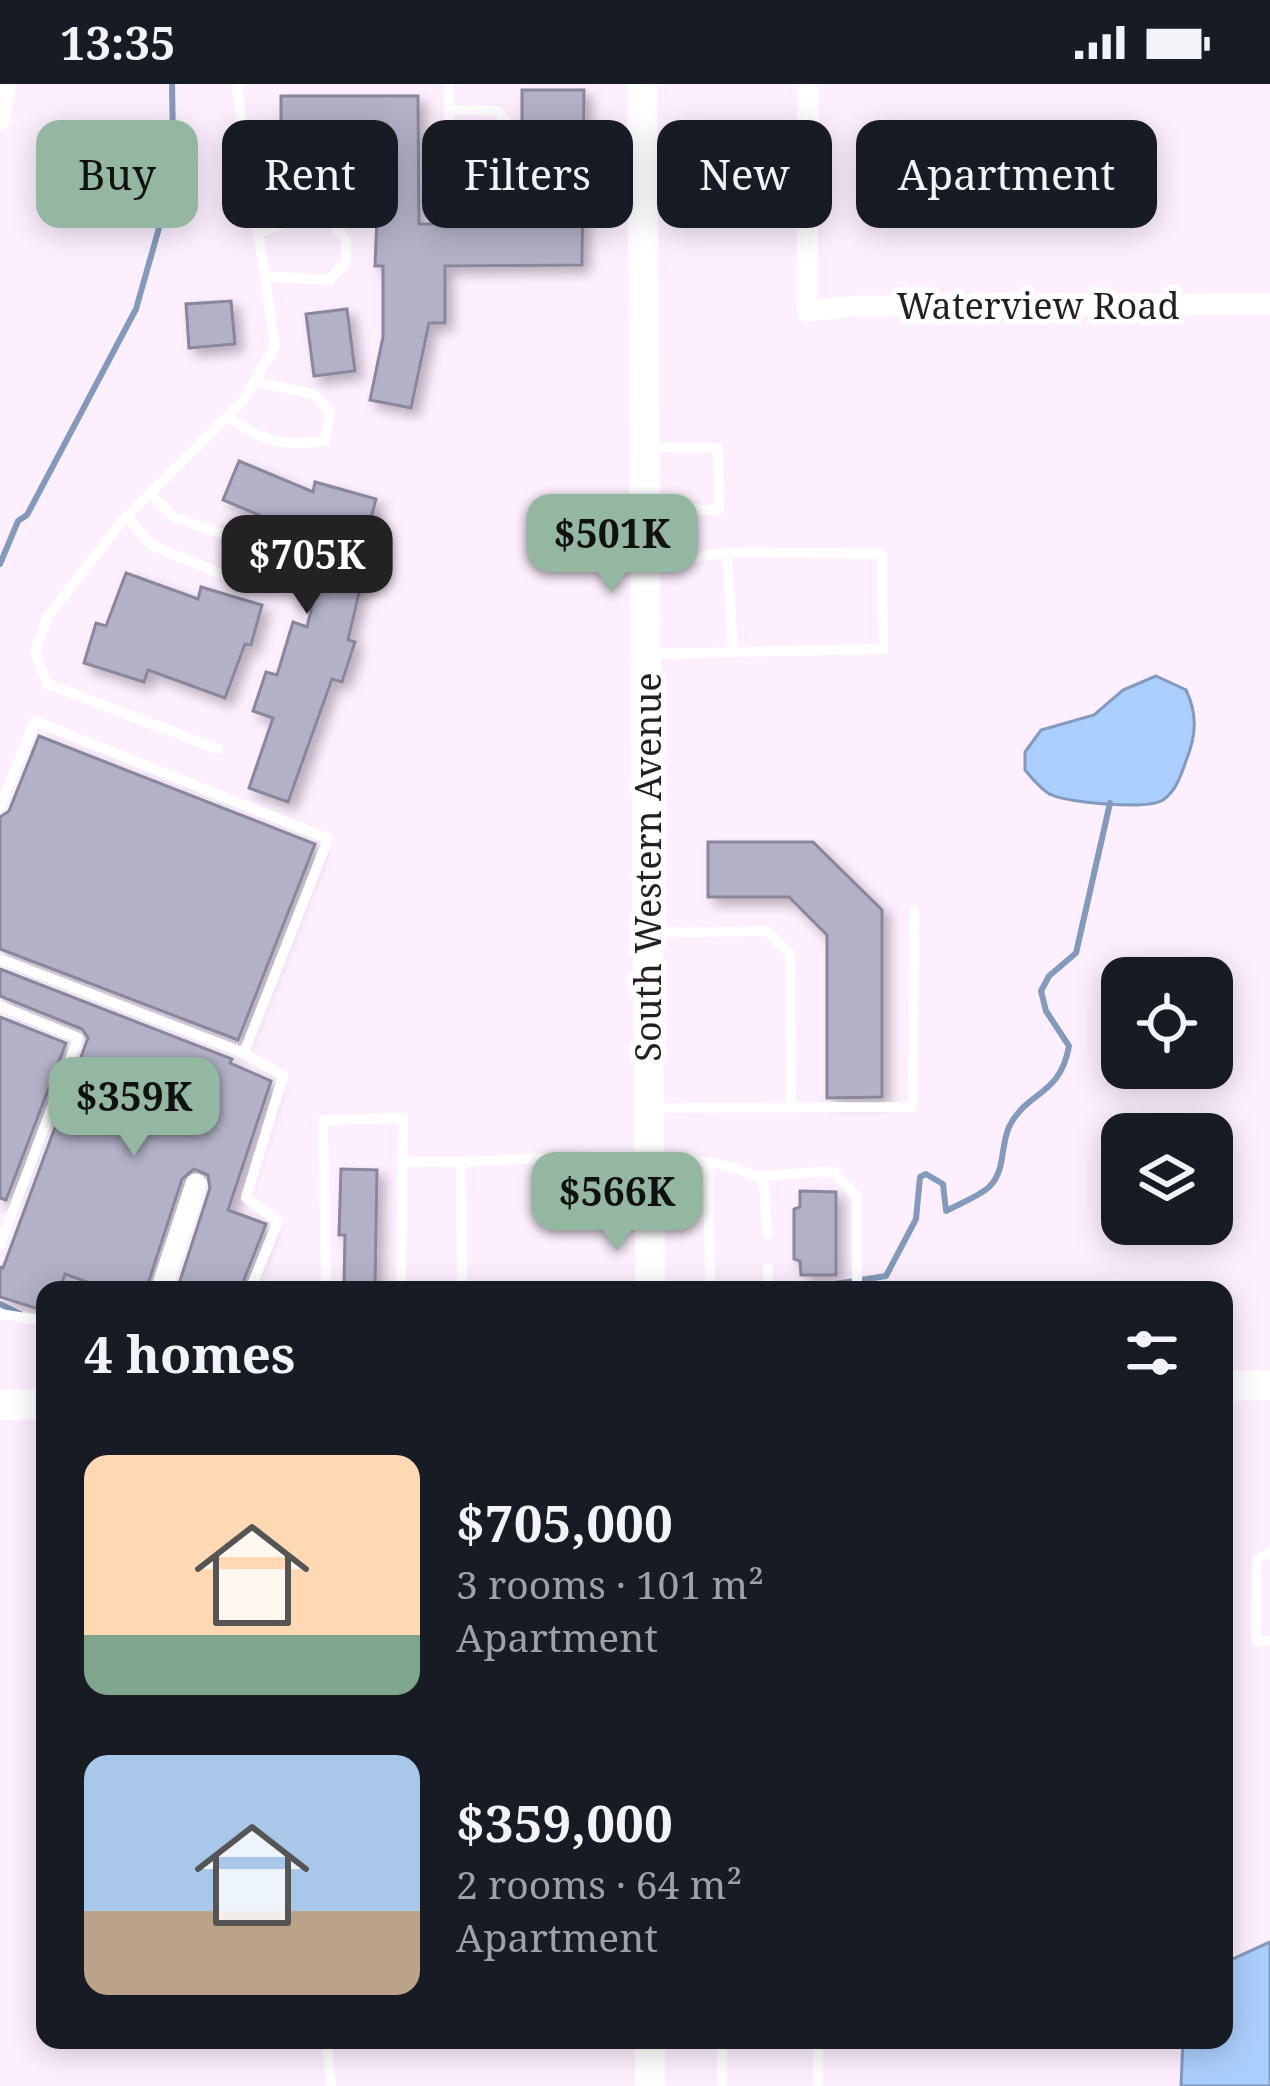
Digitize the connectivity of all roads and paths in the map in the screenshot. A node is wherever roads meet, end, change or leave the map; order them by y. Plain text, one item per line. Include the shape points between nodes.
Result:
1 (5, 84) edge
2 (242, 84) edge
3 (449, 84) edge
4 (642, 84) edge
5 (808, 84) edge
6 (449, 110) junction
7 (0, 120) edge
8 (258, 233) junction
9 (266, 277) junction
10 (1270, 304) edge
11 (254, 381) junction
12 (228, 416) junction
13 (644, 447) junction
14 (150, 493) junction
15 (644, 509) junction
16 (128, 515) junction
17 (727, 553) junction
18 (645, 565) junction
19 (733, 652) junction
20 (645, 654) junction
21 (218, 749) dead end
22 (0, 807) edge
23 (914, 911) dead end
24 (647, 933) junction
25 (0, 959) edge
26 (0, 1006) edge
27 (244, 1053) junction
28 (648, 1108) junction
29 (791, 1108) junction
30 (649, 1157) junction
31 (403, 1162) junction
32 (461, 1162) junction
33 (708, 1162) junction
34 (757, 1176) junction
35 (196, 1184) dead end
36 (767, 1234) dead end
37 (0, 1245) edge
38 (768, 1267) dead end
39 (164, 1281) edge
40 (254, 1281) edge
41 (326, 1281) edge
42 (401, 1281) edge
43 (462, 1281) edge
44 (650, 1281) edge
45 (710, 1281) edge
46 (768, 1281) edge
47 (857, 1281) edge
48 (0, 1314) edge
49 (36, 1320) edge
50 (1270, 1385) edge
51 (1233, 1386) edge
52 (36, 1404) edge
53 (0, 1405) edge
54 (1270, 1552) edge
55 (1270, 1641) edge
56 (328, 2049) edge
57 (650, 2049) edge
58 (722, 2049) edge
59 (818, 2049) edge
60 (331, 2086) edge
61 (650, 2086) edge
62 (722, 2086) edge
63 (818, 2086) edge

1 - 7 street
2 - 8 lane
3 - 6 lane
4 - 13 main road, South Western Avenue
5 - 10 street, Waterview Road via 807,311
6 - 6 lane via 450,177 465,191 494,191 507,180 507,122 496,111
8 - 9 lane
8 - 9 lane via 331,222 346,240 346,262 329,280
9 - 11 lane via 275,346
11 - 12 lane
11 - 12 lane via 315,395 330,412 325,440 300,446 248,432
12 - 14 lane
13 - 15 main road, South Western Avenue
13 - 15 lane via 718,448 719,510
14 - 16 lane
14 - 16 lane via 174,517 282,555 289,568 281,586 256,588 151,545
15 - 18 main road, South Western Avenue
16 - 21 lane via 47,618 35,652 47,684
17 - 18 lane
17 - 19 lane
17 - 19 lane via 882,554 883,649
18 - 20 main road, South Western Avenue
19 - 20 lane
20 - 24 main road, South Western Avenue
22 - 27 lane via 34,721 328,839
23 - 29 lane via 913,1107
24 - 28 main road, South Western Avenue
24 - 29 lane via 767,931 790,954
25 - 27 lane
26 - 37 lane via 78,1038
27 - 40 lane via 283,1076 246,1198 278,1221
28 - 29 lane
28 - 30 main road, South Western Avenue
30 - 32 lane
30 - 33 lane
30 - 44 main road, South Western Avenue
31 - 32 lane
31 - 41 lane via 403,1118 322,1120
31 - 42 lane
32 - 43 lane
33 - 34 lane
33 - 45 lane
34 - 36 lane via 766,1188
34 - 47 lane via 833,1172 857,1197
35 - 39 street
38 - 46 lane
48 - 49 lane
50 - 51 main road
52 - 53 main road
54 - 55 lane via 1257,1558 1256,1641
56 - 60 lane
57 - 61 main road
58 - 62 lane
59 - 63 lane

